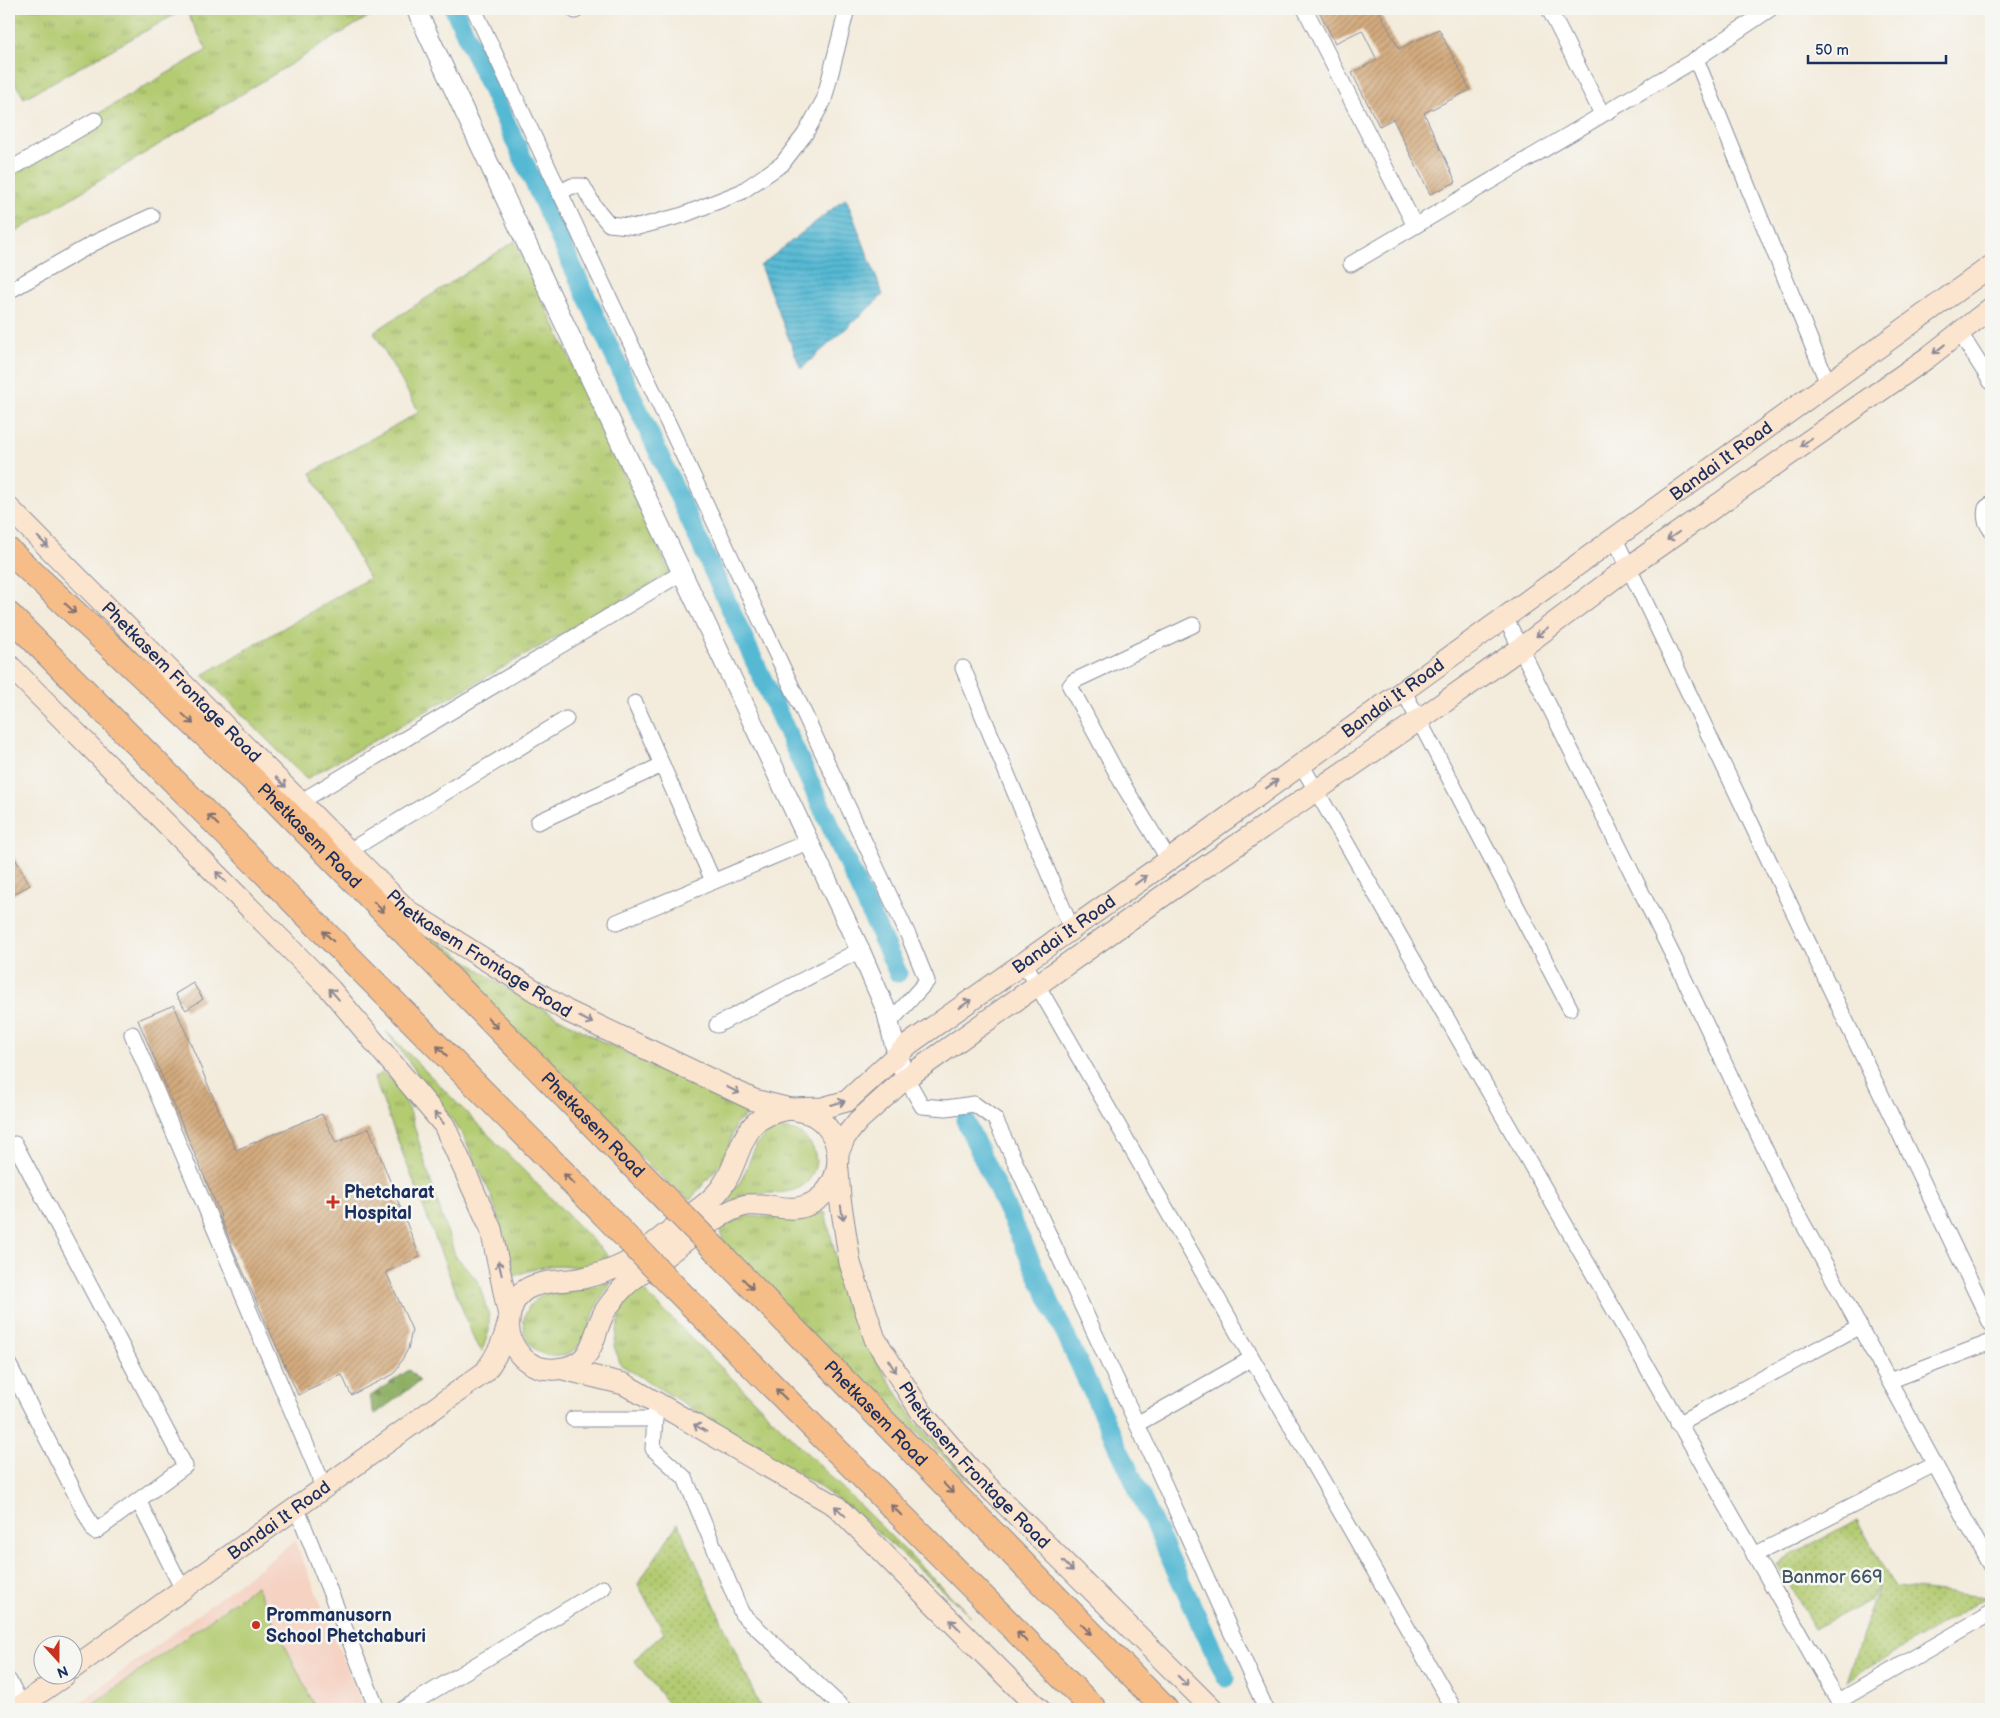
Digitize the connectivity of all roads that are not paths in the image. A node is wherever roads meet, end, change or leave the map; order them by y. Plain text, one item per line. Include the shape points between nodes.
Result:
1 (416, 9) edge
2 (474, 9) edge
3 (847, 9) edge
4 (1305, 9) edge
5 (1549, 9) edge
6 (1770, 9) edge
7 (1696, 59) junction
8 (1602, 114) junction
9 (95, 120) dead end
10 (9, 170) edge
11 (559, 192) junction
12 (152, 216) dead end
13 (1416, 226) junction
14 (1351, 264) dead end
15 (1991, 266) edge
16 (9, 291) edge
17 (1991, 308) edge
18 (1960, 333) junction
19 (1991, 382) edge
20 (1828, 384) junction
21 (1991, 504) edge
22 (9, 508) edge
23 (1991, 530) edge
24 (1615, 539) junction
25 (9, 551) edge
26 (1629, 567) junction
27 (682, 572) junction
28 (9, 615) edge
29 (1506, 617) junction
30 (1193, 625) dead end
31 (1520, 648) junction
32 (9, 665) edge
33 (963, 668) dead end
34 (1403, 690) junction
35 (635, 703) dead end
36 (566, 719) dead end
37 (1419, 720) junction
38 (1300, 764) junction
39 (662, 765) junction
40 (1316, 790) junction
41 (300, 802) junction
42 (538, 822) dead end
43 (810, 841) junction
44 (349, 851) junction
45 (1169, 860) junction
46 (713, 881) junction
47 (617, 922) dead end
48 (1072, 930) junction
49 (860, 950) junction
50 (1024, 962) junction
51 (1037, 985) junction
52 (1570, 1008) dead end
53 (890, 1022) junction
54 (717, 1025) dead end
55 (132, 1034) dead end
56 (898, 1054) junction
57 (906, 1078) junction
58 (790, 1110) junction
59 (9, 1147) edge
60 (838, 1158) junction
61 (509, 1320) junction
62 (1991, 1324) edge
63 (1860, 1326) junction
64 (1991, 1342) edge
65 (1251, 1358) junction
66 (9, 1365) edge
67 (537, 1367) junction
68 (562, 1368) junction
69 (485, 1372) junction
70 (1889, 1381) junction
71 (656, 1410) junction
72 (573, 1419) dead end
73 (1138, 1424) junction
74 (1678, 1424) junction
75 (1935, 1464) junction
76 (322, 1490) junction
77 (139, 1502) junction
78 (297, 1509) junction
79 (1754, 1555) junction
80 (1991, 1567) edge
81 (603, 1588) dead end
82 (183, 1590) junction
83 (1991, 1612) edge
84 (82, 1662) edge
85 (9, 1681) edge
86 (49, 1686) edge
87 (1841, 1705) edge
88 (19, 1707) edge
89 (377, 1709) edge
90 (402, 1709) edge
91 (844, 1709) edge
92 (1039, 1709) edge
93 (1094, 1709) edge
94 (1165, 1709) edge
95 (1212, 1709) edge
96 (1266, 1709) edge
97 (1454, 1709) edge

1 - 27 street
2 - 11 street
3 - 11 street via 824,100 805,134 782,164 741,192 683,216 638,226 609,224 583,186 572,186
4 - 13 street
5 - 8 street
6 - 7 street
7 - 8 street
7 - 20 street
8 - 13 street
9 - 10 street
11 - 53 street via 909,937 926,981
12 - 16 street via 94,242
13 - 14 street
15 - 20 main road, Bandai It Road
17 - 18 main road, Bandai It Road
18 - 19 street
18 -> 26 main road, Bandai It Road
20 - 24 main road, Bandai It Road
21 - 23 street via 1986,508 1985,516
22 -> 41 main road, Phetkasem Frontage Road
24 - 26 street
24 - 29 main road, Bandai It Road
25 -> 94 highway, Phetkasem Road, bridge via 277,802
26 -> 31 main road, Bandai It Road
26 - 62 street
27 - 41 street
27 - 43 street
93 -> 28 highway, bridge
29 - 31 street
29 - 34 main road, Bandai It Road
30 - 45 street via 1074,681 1070,686 1122,783
31 - 37 main road, Bandai It Road
31 - 63 street via 1784,1190
61 -> 32 main road via 491,1229 444,1125 330,989
33 - 48 street
34 - 37 street
34 - 38 main road, Bandai It Road
35 - 39 street
36 - 44 street
37 - 40 main road, Bandai It Road
37 - 52 street
38 - 40 street
45 -> 38 main road, Bandai It Road
39 - 42 street
39 - 46 street
40 - 51 main road, Bandai It Road
40 - 74 street
41 - 44 main road, Phetkasem Frontage Road
43 - 46 street
43 - 49 street
44 -> 58 main road, Phetkasem Frontage Road via 408,911 567,1011 754,1100
48 -> 45 main road, Bandai It Road
46 - 47 street
48 - 50 main road, Bandai It Road
49 - 53 street
49 - 54 street
50 - 51 street
56 -> 50 main road, Bandai It Road
51 - 57 main road, Bandai It Road
51 - 65 street
53 - 56 street
55 - 76 street via 319,1475
56 - 57 street
58 -> 56 main road, Bandai It Road via 822,1108 847,1101
57 - 60 main road, Bandai It Road via 858,1121 845,1137
57 - 73 street via 922,1106 946,1108 974,1104 995,1119
58 - 60 main road, Phetkasem Frontage Road via 804,1112 828,1128 835,1140
58 - 61 main road, Bandai It Road via 768,1114 754,1124 714,1196 632,1260 608,1271 581,1278 540,1282 529,1287 519,1295
59 - 77 street via 15,1144 185,1466
60 - 68 main road, Bandai It Road via 835,1178 815,1202 787,1209 747,1205 723,1215 640,1274 618,1293 603,1315 593,1345 585,1356
60 -> 95 main road, Phetkasem Frontage Road via 840,1198 850,1263 875,1339 922,1413 971,1470
61 - 67 main road via 515,1349
61 - 69 main road, Bandai It Road via 505,1340
63 - 70 street
63 - 74 street
64 - 70 street
65 - 73 street
65 - 97 street
66 - 77 street via 95,1532
67 - 68 main road, Bandai It Road
67 - 69 main road, Bandai It Road via 524,1364
68 - 71 main road via 624,1384
69 - 76 main road, Bandai It Road
70 - 75 street
71 - 72 street
71 - 91 street via 653,1449 685,1478 742,1614
92 -> 71 main road via 836,1506
73 - 96 street
74 - 79 street
75 - 79 street
75 - 80 street
76 - 78 main road, Bandai It Road
77 - 82 street
78 - 82 main road, Bandai It Road
78 - 89 street
79 - 87 street
81 - 90 street
82 - 84 main road, Bandai It Road
83 - 87 street
85 - 88 street
86 - 88 main road

